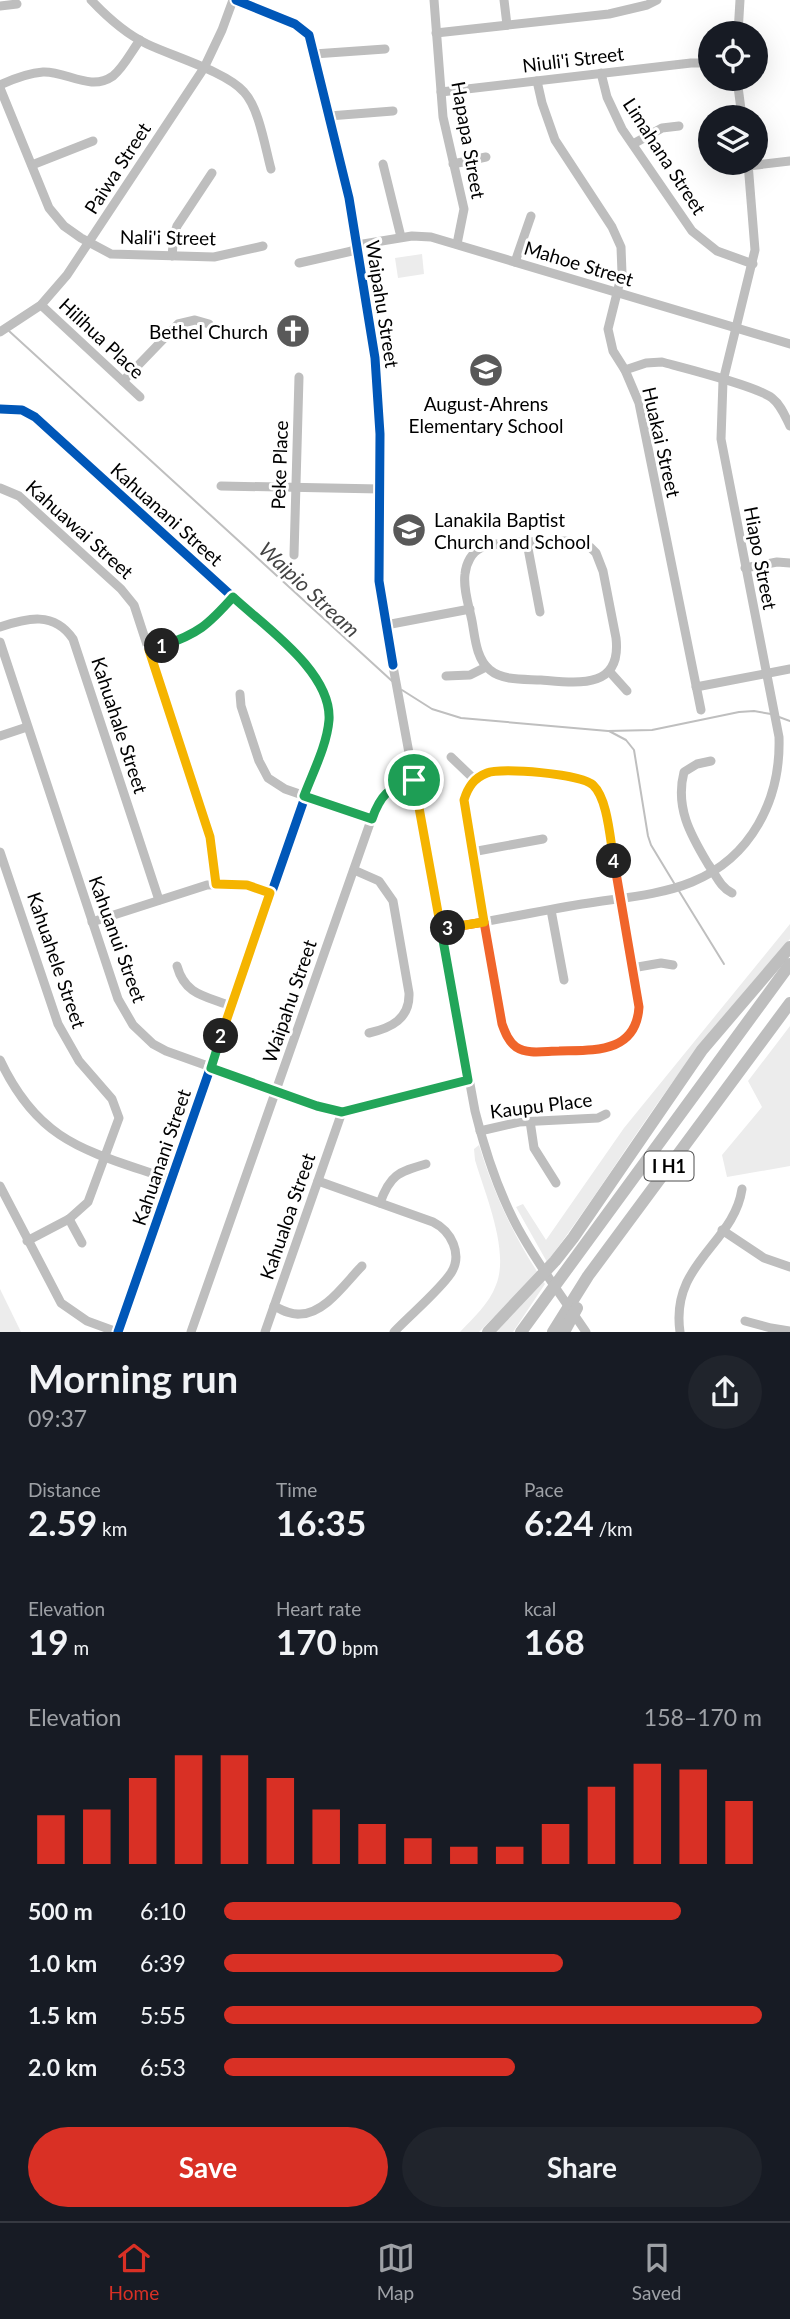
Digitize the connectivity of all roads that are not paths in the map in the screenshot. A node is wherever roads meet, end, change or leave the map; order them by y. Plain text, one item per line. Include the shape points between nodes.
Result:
1 (92, 0) edge
2 (235, 0) edge
3 (434, 0) edge
4 (505, 0) edge
5 (657, 0) edge
6 (740, 0) edge
7 (17, 4) dead end
8 (0, 6) edge
9 (739, 21) edge
10 (507, 25) junction
11 (436, 33) junction
12 (139, 40) junction
13 (386, 49) dead end
14 (314, 54) junction
15 (698, 63) edge
16 (204, 68) junction
17 (601, 73) junction
18 (537, 81) junction
19 (0, 87) edge
20 (440, 92) junction
21 (393, 111) dead end
22 (330, 116) junction
23 (680, 125) dead end
24 (93, 141) dead end
25 (633, 144) junction
26 (486, 156) dead end
27 (790, 161) edge
28 (768, 163) edge
29 (383, 164) dead end
30 (453, 164) junction
31 (32, 166) junction
32 (271, 169) dead end
33 (212, 173) dead end
34 (749, 175) edge
35 (531, 216) dead end
36 (401, 237) junction
37 (89, 243) junction
38 (457, 244) junction
39 (357, 245) junction
40 (263, 246) dead end
41 (172, 256) junction
42 (515, 262) junction
43 (299, 263) dead end
44 (753, 264) junction
45 (616, 292) junction
46 (40, 305) junction
47 (209, 324) dead end
48 (736, 328) junction
49 (0, 332) edge
50 (790, 344) edge
51 (625, 370) junction
52 (299, 377) dead end
53 (123, 381) junction
54 (723, 381) junction
55 (140, 397) dead end
56 (0, 409) edge
57 (790, 426) edge
58 (221, 485) dead end
59 (295, 487) junction
60 (0, 488) edge
61 (380, 489) junction
62 (527, 543) junction
63 (294, 555) dead end
64 (790, 563) edge
65 (745, 568) junction
66 (233, 597) junction
67 (470, 609) junction
68 (540, 612) dead end
69 (386, 625) junction
70 (0, 627) edge
71 (0, 642) edge
72 (149, 650) junction
73 (486, 667) junction
74 (790, 669) edge
75 (610, 671) junction
76 (766, 674) junction
77 (446, 676) dead end
78 (696, 687) junction
79 (627, 691) dead end
80 (240, 694) dead end
81 (701, 710) dead end
82 (27, 727) junction
83 (0, 736) edge
84 (451, 757) dead end
85 (711, 761) dead end
86 (414, 780) junction
87 (475, 780) junction
88 (304, 796) junction
89 (372, 819) junction
90 (543, 839) dead end
91 (0, 852) edge
92 (472, 852) junction
93 (354, 870) junction
94 (713, 871) junction
95 (216, 884) junction
96 (270, 893) junction
97 (732, 893) dead end
98 (620, 898) junction
99 (159, 900) junction
100 (551, 909) junction
101 (92, 922) junction
102 (484, 922) junction
103 (441, 929) junction
104 (790, 947) edge
105 (790, 964) edge
106 (674, 965) dead end
107 (177, 966) dead end
108 (632, 968) junction
109 (564, 980) dead end
110 (790, 1003) edge
111 (230, 1006) junction
112 (790, 1015) edge
113 (369, 1033) dead end
114 (0, 1060) edge
115 (211, 1068) junction
116 (468, 1080) junction
117 (276, 1091) junction
118 (342, 1112) junction
119 (606, 1114) dead end
120 (530, 1121) junction
121 (480, 1131) junction
122 (105, 1157) junction
123 (426, 1164) dead end
124 (171, 1180) junction
125 (318, 1181) junction
126 (556, 1183) dead end
127 (0, 1186) edge
128 (742, 1189) dead end
129 (380, 1203) junction
130 (69, 1219) junction
131 (722, 1230) junction
132 (27, 1241) junction
133 (82, 1243) dead end
134 (362, 1266) dead end
135 (790, 1267) edge
136 (561, 1278) junction
137 (274, 1306) junction
138 (745, 1321) dead end
139 (790, 1331) edge
140 (118, 1332) edge
141 (191, 1332) edge
142 (265, 1332) edge
143 (394, 1332) edge
144 (488, 1332) edge
145 (521, 1332) edge
146 (528, 1332) edge
147 (553, 1332) edge
148 (564, 1332) edge
149 (586, 1332) edge
150 (680, 1332) edge

1 - 12 street
2 - 14 street, Waipahu Street via 303,29
2 - 16 street, Paiwa Street
3 - 11 street, Hapapa Street
4 - 10 street
5 - 10 street via 609,14
6 - 9 street
7 - 8 street
10 - 11 street
11 - 20 street, Hapapa Street
12 - 16 street
12 - 19 street via 119,70 102,81 42,72
13 - 14 street
14 - 22 street, Waipahu Street
15 - 17 street, Niuli'i Street
16 - 32 street via 237,85 249,98
16 - 37 street, Paiwa Street
17 - 18 street, Niuli'i Street
17 - 25 street, Limahana Street via 613,112
18 - 20 street, Niuli'i Street
18 - 45 street, Huakai Street via 555,140 621,247 623,265
19 - 31 street, Nali'i Street
20 - 30 street, Hapapa Street
21 - 22 street
22 - 39 street, Waipahu Street
23 - 25 street via 662,128
24 - 31 street
25 - 44 street, Limahana Street via 692,231 717,251
26 - 30 street
27 - 28 street
29 - 36 street
30 - 38 street, Hapapa Street via 464,209
31 - 37 street, Nali'i Street via 53,213
33 - 41 street via 177,226
34 - 44 street, Hiapo Street
35 - 42 street
36 - 38 street, Mahoe Street via 431,237
36 - 39 street, Mahoe Street
37 - 41 street, Nali'i Street via 111,254
37 - 46 street, Paiwa Street
38 - 42 street, Mahoe Street
39 - 43 street, Mahoe Street via 352,251
39 - 61 street, Waipahu Street via 378,386
40 - 41 street, Nali'i Street via 214,257
42 - 45 street, Mahoe Street
44 - 48 street, Hiapo Street
45 - 48 street, Mahoe Street
45 - 51 street, Huakai Street via 608,329 613,351
46 - 49 street, Paiwa Street
46 - 53 street, Hilihua Place
47 - 53 street via 195,320 178,324
48 - 50 street, Mahoe Street
48 - 54 street, Hiapo Street
51 - 54 street via 662,362
51 - 78 street, Huakai Street via 639,403
52 - 59 street, Peke Place
53 - 55 street, Hilihua Place
54 - 57 street via 773,399
54 - 65 street, Hiapo Street via 722,454
56 - 66 street, Kahuanani Street via 22,410 35,417
58 - 59 street
59 - 61 street
59 - 63 street, Peke Place
60 - 72 street, Kahuawai Street via 19,496 121,589 134,605
61 - 69 street, Waipahu Street via 378,561
62 - 67 street via 486,546 473,554 465,573
62 - 68 street
62 - 75 street via 575,541 596,553 616,638 617,655
64 - 65 street
65 - 76 street, Hiapo Street
66 - 72 street via 192,635
66 - 88 street, Kahuanani Street via 310,668 324,689 328,729
67 - 69 street
67 - 73 street
69 - 86 street, Waipahu Street
70 - 99 street, Kahuahale Street via 43,618 58,624 73,639
71 - 82 street, Kahuanui Street
72 - 95 street, Kahuawai Street via 210,837
73 - 75 street via 508,678 583,684
73 - 77 street via 470,675
74 - 76 street
75 - 79 street
76 - 78 street
76 - 94 street, Hiapo Street via 777,724 777,778 758,826 741,848
78 - 81 street, Huakai Street
80 - 88 street via 262,770 276,785
82 - 83 street
82 - 101 street, Kahuanui Street
84 - 87 street
85 - 94 street via 684,772 681,791 690,834
86 - 89 street, Waipahu Street via 388,789
86 - 103 street, Waipahu Street
87 - 92 street via 464,800
87 - 98 street via 500,771 572,776 593,785 604,805
88 - 89 street
88 - 96 street, Kahuanani Street
89 - 93 street, Waipahu Street
90 - 92 street
91 - 122 street, Kahuahele Street via 58,1024 79,1061 116,1108 117,1125
92 - 102 street
93 - 113 street via 379,881 393,901 409,993 402,1018
93 - 117 street, Waipahu Street
94 - 97 street via 723,889
94 - 98 street, Hiapo Street via 680,886
95 - 96 street via 247,885
95 - 99 street
96 - 111 street, Kahuanani Street
98 - 100 street, Hiapo Street
98 - 108 street
99 - 101 street
100 - 102 street, Hiapo Street
100 - 109 street
101 - 115 street, Kahuanui Street via 118,999 133,1025 153,1044
102 - 103 street, Hiapo Street
102 - 108 street via 502,1024 519,1049 602,1049 617,1044 629,1034 638,1013
103 - 116 street, Waipahu Street
104 - 144 highway via 702,1050 561,1253
105 - 136 highway, I H1
106 - 108 street
107 - 111 street via 190,990
110 - 147 highway, I H1 via 588,1276
111 - 115 street, Kahuanani Street
112 - 148 highway via 604,1268
114 - 122 street via 28,1106 53,1133
115 - 117 street, Kahuanui Street
115 - 124 street, Kahuanani Street
116 - 118 street
116 - 121 street, Waipahu Street
117 - 118 street, Kahuanui Street
117 - 141 street, Waipahu Street
118 - 125 street, Kahualoa Street
119 - 120 street, Kaupu Place
120 - 121 street, Kaupu Place
120 - 126 street via 534,1149
121 - 149 street, Waipahu Street via 500,1191 534,1255
122 - 124 street
122 - 130 street, Kahuahele Street via 88,1202
123 - 129 street via 393,1178
124 - 140 street, Kahuanani Street
125 - 129 street
125 - 137 street, Kahualoa Street
127 - 132 street
128 - 131 street via 737,1208
129 - 143 street via 438,1224 455,1250 449,1275
130 - 132 street, Kahuahele Street
130 - 133 street
131 - 135 street via 764,1258
131 - 150 street via 687,1282 679,1309
132 - 140 street via 61,1303 86,1321
134 - 137 street via 313,1311 299,1315
136 - 145 highway, I H1
136 - 146 highway
137 - 142 street, Kahualoa Street
138 - 139 street

